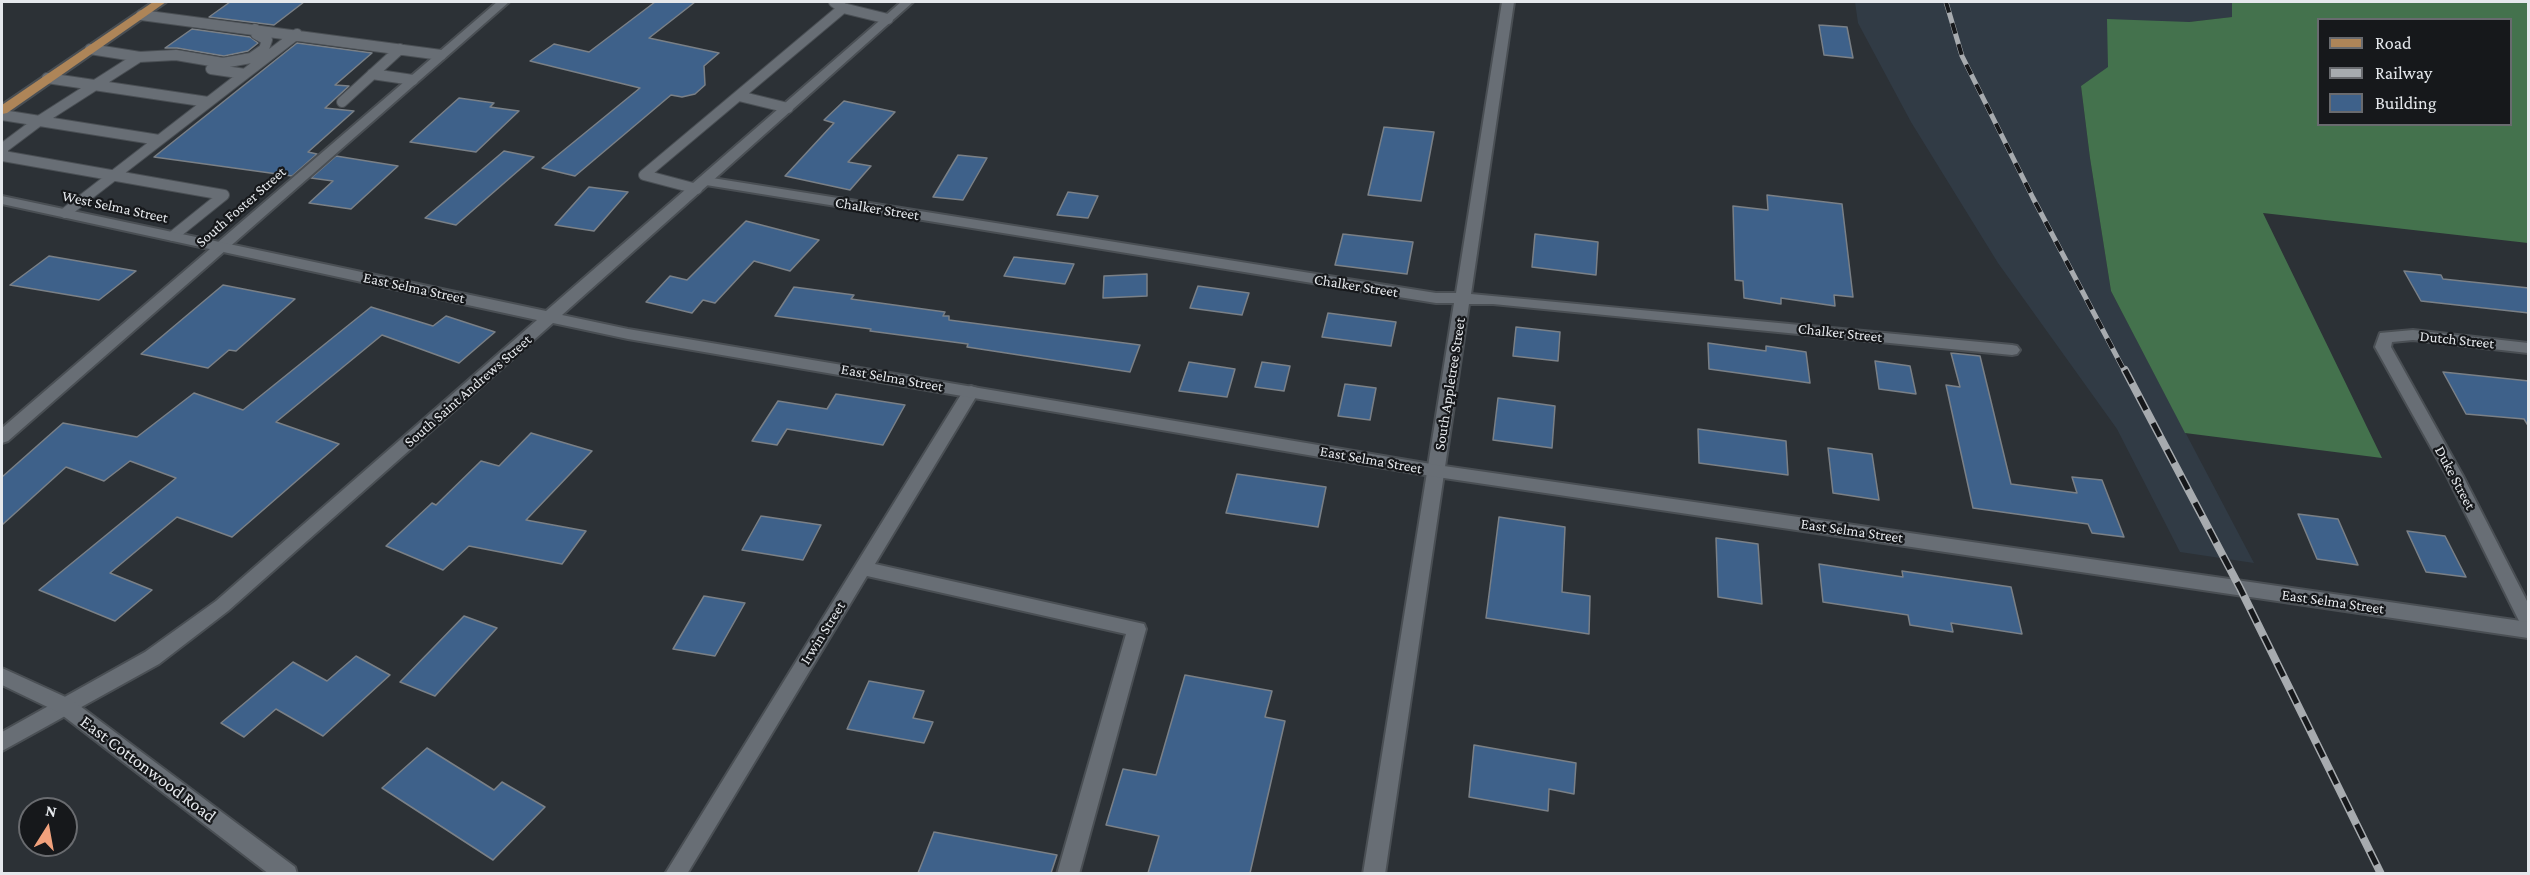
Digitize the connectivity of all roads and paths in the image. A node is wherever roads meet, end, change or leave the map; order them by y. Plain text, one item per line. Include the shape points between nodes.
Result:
1 (160, 2) edge
2 (502, 2) edge
3 (834, 2) edge
4 (907, 2) edge
5 (1508, 2) edge
6 (843, 8) junction
7 (141, 15) junction
8 (888, 19) junction
9 (255, 29) junction
10 (297, 34) junction
11 (90, 49) junction
12 (400, 49) junction
13 (441, 55) junction
14 (139, 57) junction
15 (245, 74) junction
16 (372, 74) junction
17 (47, 78) junction
18 (413, 80) junction
19 (94, 85) junction
20 (739, 96) junction
21 (208, 102) junction
22 (342, 102) dead end
23 (788, 108) junction
24 (2, 110) edge
25 (2, 115) edge
26 (39, 122) junction
27 (159, 140) junction
28 (115, 174) junction
29 (701, 185) junction
30 (2, 200) edge
31 (65, 213) junction
32 (173, 236) junction
33 (221, 247) junction
34 (1463, 298) junction
35 (551, 318) junction
36 (2385, 337) joint
37 (2529, 348) edge
38 (2012, 350) dead end
39 (972, 392) junction
40 (2, 437) edge
41 (1437, 471) junction
42 (863, 568) junction
43 (2529, 620) edge
44 (2529, 630) edge
45 (2, 676) edge
46 (65, 706) junction
47 (2, 742) edge
48 (287, 873) edge
49 (675, 873) edge
50 (1068, 873) edge
51 (1374, 873) edge

1 - 7 main road
2 - 13 street, South Foster Street
3 - 6 lane
4 - 8 street, South Saint Andrews Street
5 - 34 street, South Appletree Street
6 - 8 lane
6 - 20 lane
7 - 9 lane
7 - 11 main road
8 - 23 street, South Saint Andrews Street
9 - 10 lane
9 - 14 lane via 256,34 267,40 264,49 251,58 223,63 176,55
10 - 12 lane
10 - 15 lane
11 - 14 lane
11 - 17 main road
12 - 13 lane
12 - 16 lane
13 - 18 street, South Foster Street
14 - 15 lane
14 - 19 lane
15 - 21 lane
16 - 18 lane
16 - 22 lane
17 - 19 lane
17 - 24 main road
18 - 33 street, South Foster Street
19 - 21 lane
19 - 26 lane
20 - 23 lane
20 - 29 lane via 644,175
21 - 27 lane
23 - 29 street, South Saint Andrews Street
25 - 26 lane
26 - 27 lane
26 - 28 lane via 3,148 3,156
27 - 28 lane
28 - 31 lane
28 - 32 lane via 224,195
29 - 34 street, Chalker Street via 1436,298
29 - 35 street, South Saint Andrews Street
30 - 31 street, West Selma Street
31 - 32 street, West Selma Street
32 - 33 street, West Selma Street
33 - 35 street, East Selma Street
33 - 40 street, South Foster Street
34 - 38 street, Chalker Street
34 - 41 street, South Appletree Street
35 - 39 street, East Selma Street
35 - 46 street, South Saint Andrews Street via 222,606 152,658
36 - 37 street, Dutch Street via 2413,335
36 - 43 street, Duke Street via 2383,347
39 - 41 street, East Selma Street
39 - 42 street, Irwin Street
41 - 44 street, East Selma Street
41 - 51 street, South Appletree Street
42 - 49 street, Irwin Street
42 - 50 street via 1137,629
45 - 46 street, East Cottonwood Road
46 - 47 street, South Saint Andrews Street
46 - 48 street, East Cottonwood Road

